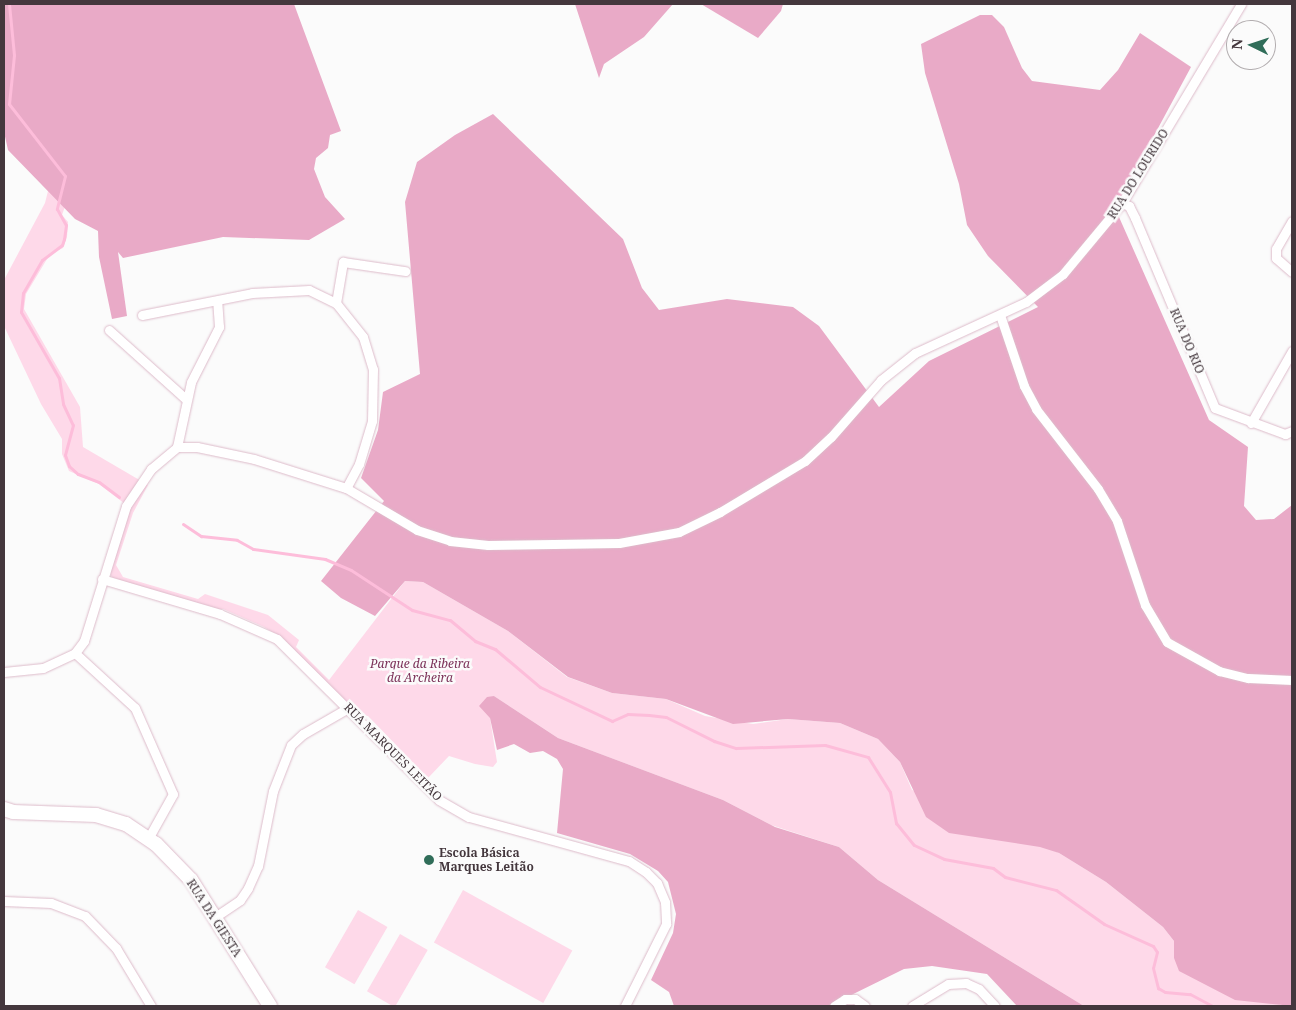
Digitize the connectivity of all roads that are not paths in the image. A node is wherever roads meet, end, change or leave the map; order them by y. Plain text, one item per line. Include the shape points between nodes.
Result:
1 (1242, 4) edge
2 (1122, 203) junction
3 (1292, 221) edge
4 (405, 271) dead end
5 (1292, 272) edge
6 (217, 302) junction
7 (336, 304) junction
8 (1000, 314) junction
9 (142, 315) dead end
10 (109, 330) dead end
11 (1292, 351) edge
12 (186, 399) junction
13 (1251, 423) junction
14 (1292, 431) edge
15 (177, 447) junction
16 (346, 488) junction
17 (102, 579) junction
18 (75, 653) junction
19 (4, 672) edge
20 (1292, 680) edge
21 (348, 708) junction
22 (4, 809) edge
23 (148, 839) junction
24 (4, 901) edge
25 (215, 918) junction
26 (150, 1006) edge
27 (270, 1006) edge
28 (626, 1006) edge
29 (834, 1006) edge
30 (865, 1006) edge
31 (912, 1006) edge
32 (995, 1006) edge

1 - 2 street, RUA DO LOURIDO
2 - 8 street, RUA DO LOURIDO via 1063,274 1033,297
2 - 13 street, RUA DO RIO via 1129,206 1135,218 1215,408
3 - 5 street via 1276,249 1276,258
4 - 7 street via 343,262
6 - 7 street via 252,293 309,290
6 - 9 street
6 - 12 street via 219,327
7 - 16 street via 363,337 373,369 372,421 359,464
8 - 16 street, RUA DO LOURIDO via 915,353 881,380 831,437 805,461 760,490 679,532 590,545 450,542 417,530
8 - 20 street via 1024,386 1036,409 1098,489 1117,521 1146,605 1167,642 1219,671 1248,678
10 - 12 street
11 - 13 street
12 - 15 street
13 - 14 street, RUA DO RIO via 1285,434
15 - 16 street, RUA DO LOURIDO via 197,447 254,459
15 - 17 street via 151,469 134,493
17 - 18 street via 84,641
17 - 21 street, RUA MARQUES LEITÃO via 252,626 277,639
18 - 19 street via 43,668
18 - 23 street via 135,708 174,794
21 - 25 street via 303,734 292,745 273,791 258,866 240,900
21 - 28 street, RUA MARQUES LEITÃO via 439,800 468,817 629,861 657,883 665,902 666,924
22 - 23 street, RUA DA GIESTA via 96,815 126,824
23 - 25 street, RUA DA GIESTA via 190,880
24 - 26 street via 50,903 85,916 116,948
25 - 27 street, RUA DA GIESTA
29 - 30 street via 845,999 856,999
31 - 32 street via 948,984 966,983 979,989

